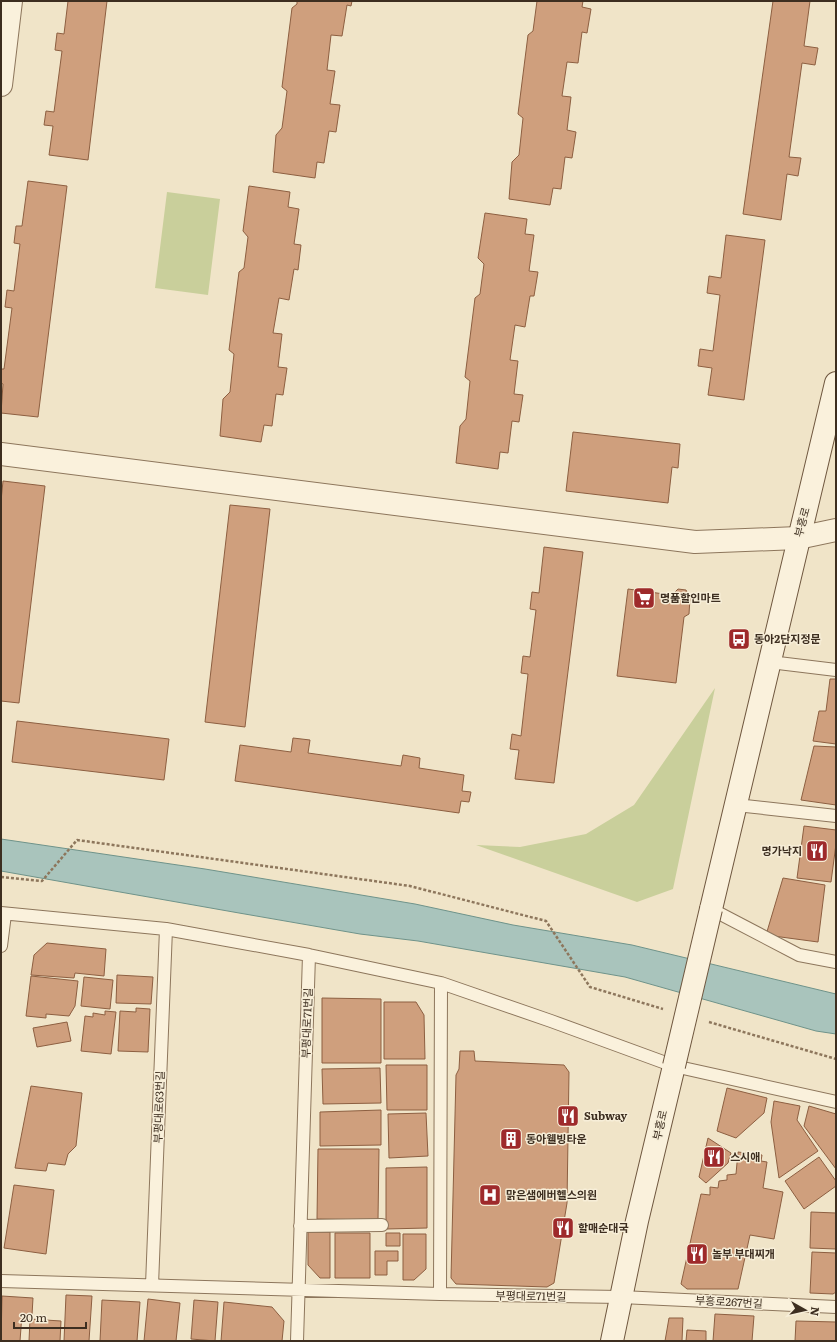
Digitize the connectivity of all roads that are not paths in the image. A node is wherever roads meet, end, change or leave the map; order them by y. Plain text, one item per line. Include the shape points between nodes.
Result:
1 (11, 1) edge
2 (1, 84) edge
3 (836, 383) edge
4 (1, 454) edge
5 (836, 530) edge
6 (798, 538) junction
7 (770, 662) junction
8 (836, 670) edge
9 (736, 805) junction
10 (836, 816) edge
11 (711, 909) junction
12 (3, 913) edge
13 (166, 930) junction
14 (1, 946) edge
15 (309, 955) junction
16 (836, 962) edge
17 (441, 983) junction
18 (674, 1066) junction
19 (836, 1102) edge
20 (382, 1225) dead end
21 (300, 1226) junction
22 (1, 1281) edge
23 (152, 1285) junction
24 (298, 1290) junction
25 (440, 1294) junction
26 (621, 1297) junction
27 (836, 1307) edge
28 (297, 1341) edge
29 (612, 1341) edge

1 - 2 main road
3 - 6 main road, 부흥로
4 - 6 main road via 696,542
5 - 6 main road
6 - 7 main road, 부흥로
7 - 8 lane
7 - 9 main road, 부흥로
9 - 10 lane
9 - 11 main road, 부흥로
11 - 16 lane via 799,955
11 - 18 main road, 부흥로, bridge
12 - 13 lane
12 - 14 lane
13 - 15 lane
13 - 23 lane, 부평대로63번길
15 - 17 lane
15 - 21 lane, 부평대로71번길
17 - 18 lane
17 - 25 lane
18 - 19 lane
18 - 26 main road, 부흥로
20 - 21 lane
21 - 24 lane, 부평대로71번길
22 - 23 lane
23 - 24 lane
24 - 25 lane, 부평대로71번길
24 - 28 lane, 부평대로71번길
25 - 26 lane, 부평대로71번길
26 - 27 lane, 부흥로267번길
26 - 29 main road, 부흥로

